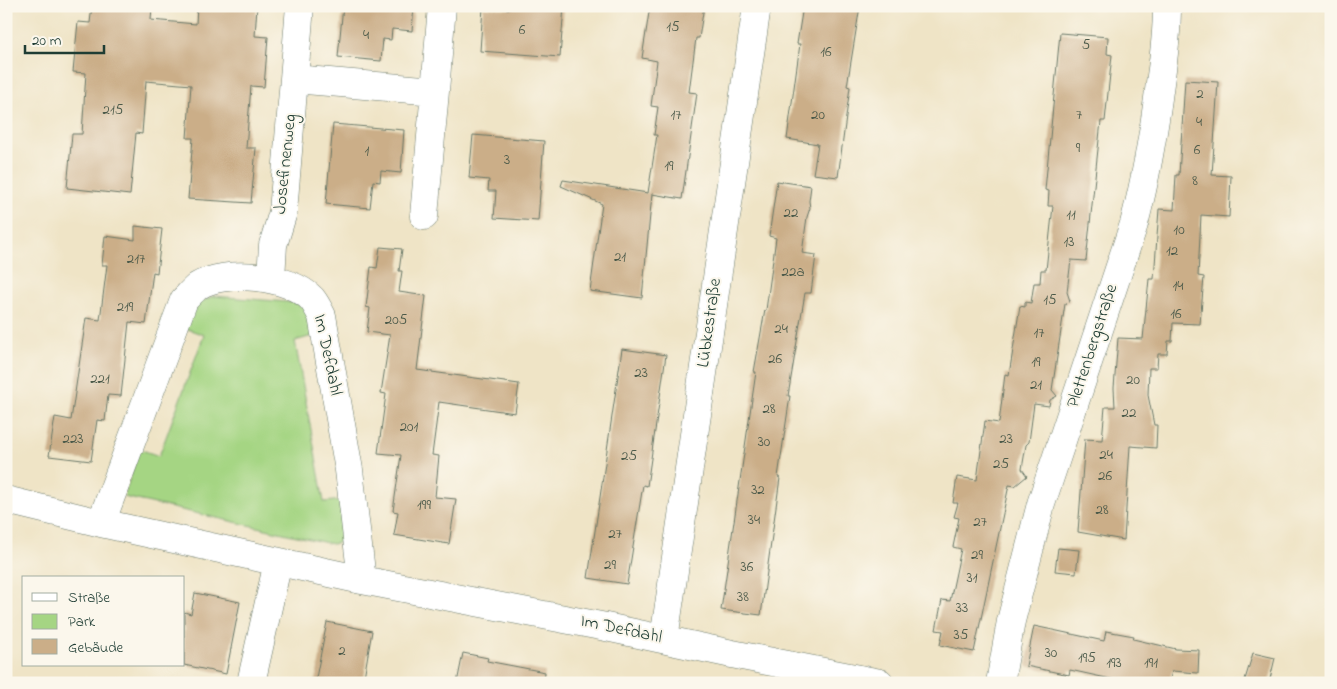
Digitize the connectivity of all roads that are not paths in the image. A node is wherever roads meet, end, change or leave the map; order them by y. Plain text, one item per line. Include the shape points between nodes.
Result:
1 (300, 6) edge
2 (442, 6) edge
3 (757, 6) edge
4 (1167, 6) edge
5 (294, 79) junction
6 (434, 91) junction
7 (424, 216) dead end
8 (271, 278) junction
9 (6, 500) edge
10 (101, 523) junction
11 (278, 562) junction
12 (362, 580) junction
13 (664, 639) junction
14 (251, 683) edge
15 (880, 683) edge
16 (1000, 683) edge

1 - 5 street, Josefinenweg
2 - 6 street
3 - 13 street, Lübkestraße
4 - 16 street, Plettenbergstraße via 1154,131 1140,200 1041,504 1011,621
5 - 6 street
5 - 8 street, Josefinenweg via 283,212 273,245
6 - 7 street
8 - 10 street, Im Defdahl via 216,279 197,286 184,300
8 - 12 street, Im Defdahl via 293,286 311,299 322,316 349,470
9 - 10 street, Im Defdahl
10 - 11 street, Im Defdahl
11 - 12 street, Im Defdahl
11 - 14 street
12 - 13 street, Im Defdahl
13 - 15 street, Im Defdahl

